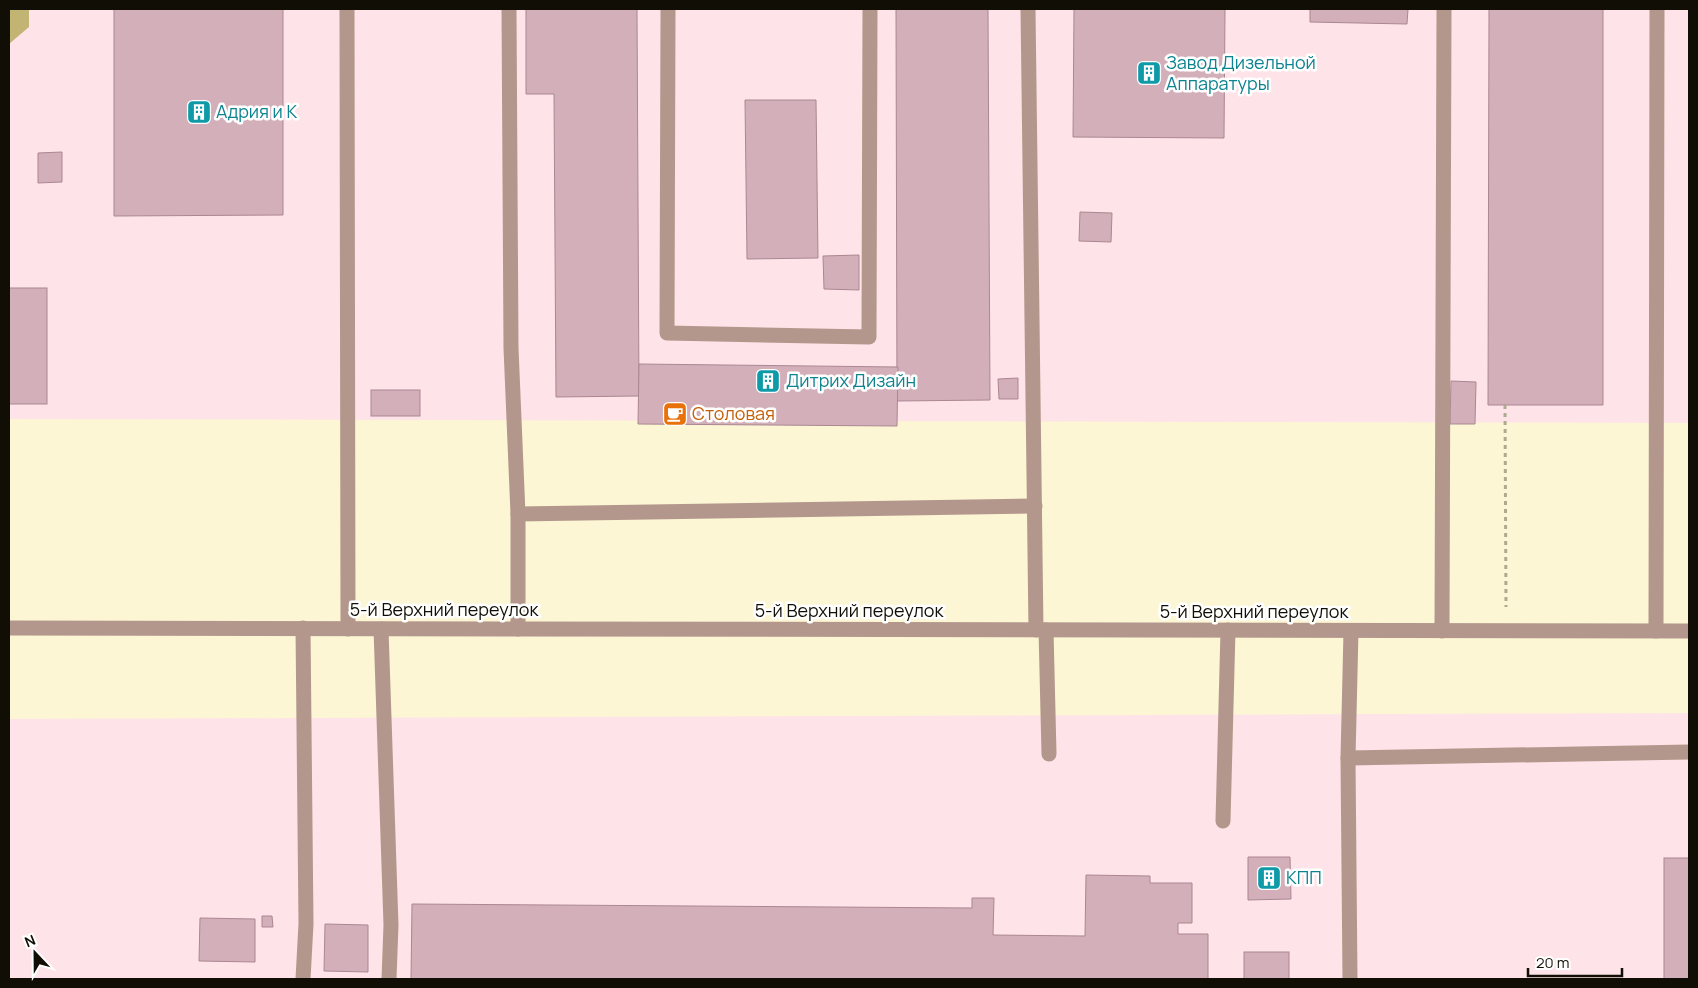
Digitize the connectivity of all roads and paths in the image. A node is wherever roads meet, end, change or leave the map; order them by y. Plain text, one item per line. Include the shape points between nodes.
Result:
1 (347, 9) edge
2 (509, 9) edge
3 (668, 9) edge
4 (870, 9) edge
5 (1028, 9) edge
6 (1444, 9) edge
7 (1657, 9) edge
8 (1505, 405) dead end
9 (1035, 506) junction
10 (518, 514) junction
11 (9, 628) edge
12 (303, 628) junction
13 (348, 629) junction
14 (381, 629) junction
15 (518, 629) junction
16 (1041, 630) junction
17 (1228, 630) junction
18 (1351, 631) junction
19 (1442, 631) junction
20 (1507, 631) junction
21 (1656, 631) junction
22 (1689, 632) edge
23 (1689, 752) edge
24 (1049, 754) dead end
25 (1348, 758) junction
26 (1223, 821) dead end
27 (303, 979) edge
28 (389, 979) edge
29 (1350, 979) edge

1 - 13 street
2 - 10 street via 511,348
3 - 4 street via 667,333 869,337
5 - 9 street
6 - 19 street
7 - 21 street
8 - 20 path
9 - 10 street
9 - 16 street
10 - 15 street
11 - 12 street, 5-й Верхний переулок
12 - 13 street, 5-й Верхний переулок
12 - 27 street via 306,924
13 - 14 street, 5-й Верхний переулок
14 - 15 street, 5-й Верхний переулок
14 - 28 street via 391,925
15 - 16 street, 5-й Верхний переулок
16 - 17 street, 5-й Верхний переулок
16 - 24 street
17 - 18 street, 5-й Верхний переулок
17 - 26 street
18 - 19 street, 5-й Верхний переулок
18 - 25 street
19 - 20 street, 5-й Верхний переулок
20 - 21 street, 5-й Верхний переулок
21 - 22 street, 5-й Верхний переулок
23 - 25 street
25 - 29 street

